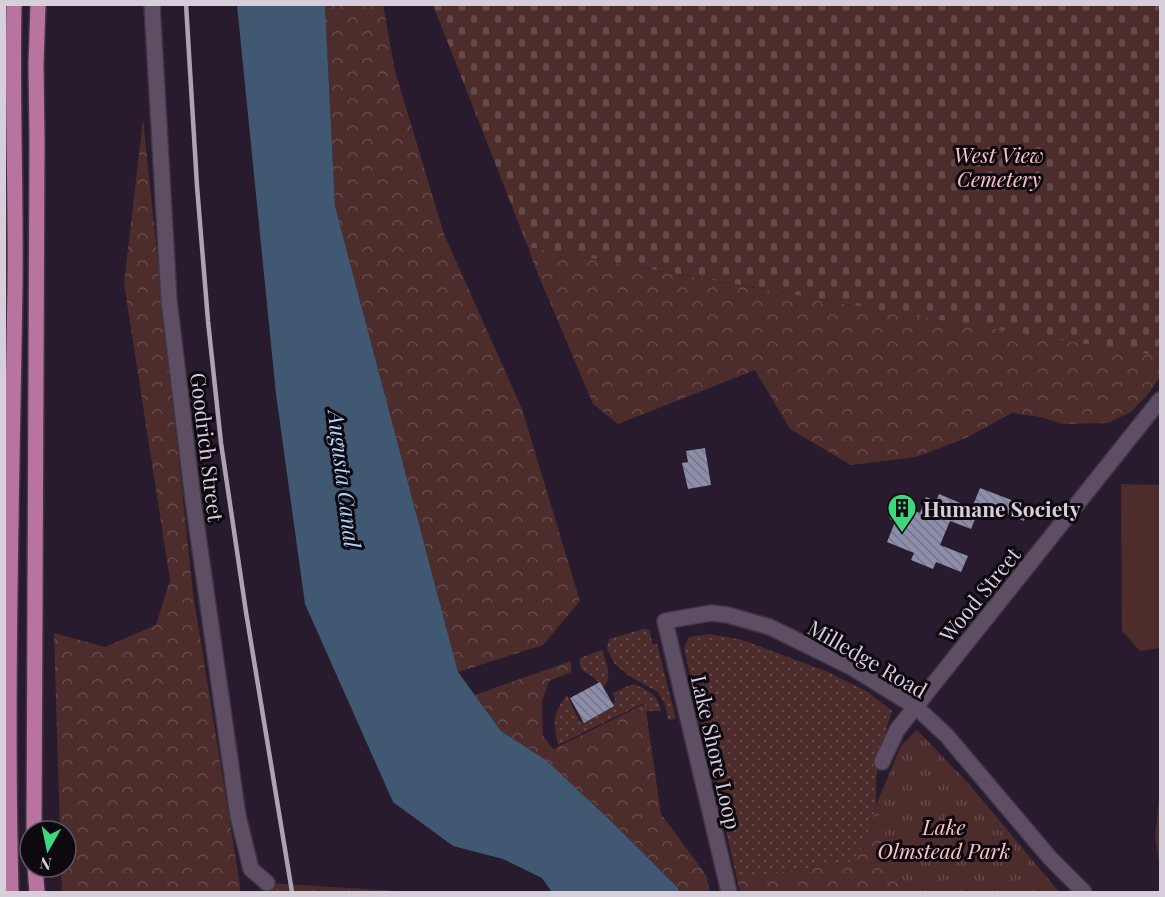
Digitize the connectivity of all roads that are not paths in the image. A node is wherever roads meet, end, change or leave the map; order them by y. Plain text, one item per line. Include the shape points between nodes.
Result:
1 (14, 4) edge
2 (38, 4) edge
3 (152, 4) edge
4 (1161, 400) edge
5 (665, 621) joint
6 (916, 707) junction
7 (882, 762) dead end
8 (34, 819) edge
9 (267, 883) dead end
10 (11, 892) edge
11 (729, 892) edge
12 (1084, 892) edge

1 - 10 main road
2 - 8 main road
3 - 9 street, Goodrich Street via 170,300 193,500 238,816 251,869
4 - 6 street, Wood Street
5 - 6 street, Milledge Road via 711,613 770,627 853,668
5 - 11 street, Lake Shore Loop
6 - 7 street, Wood Street via 897,730
6 - 12 street, Milledge Road via 947,736 1050,858

